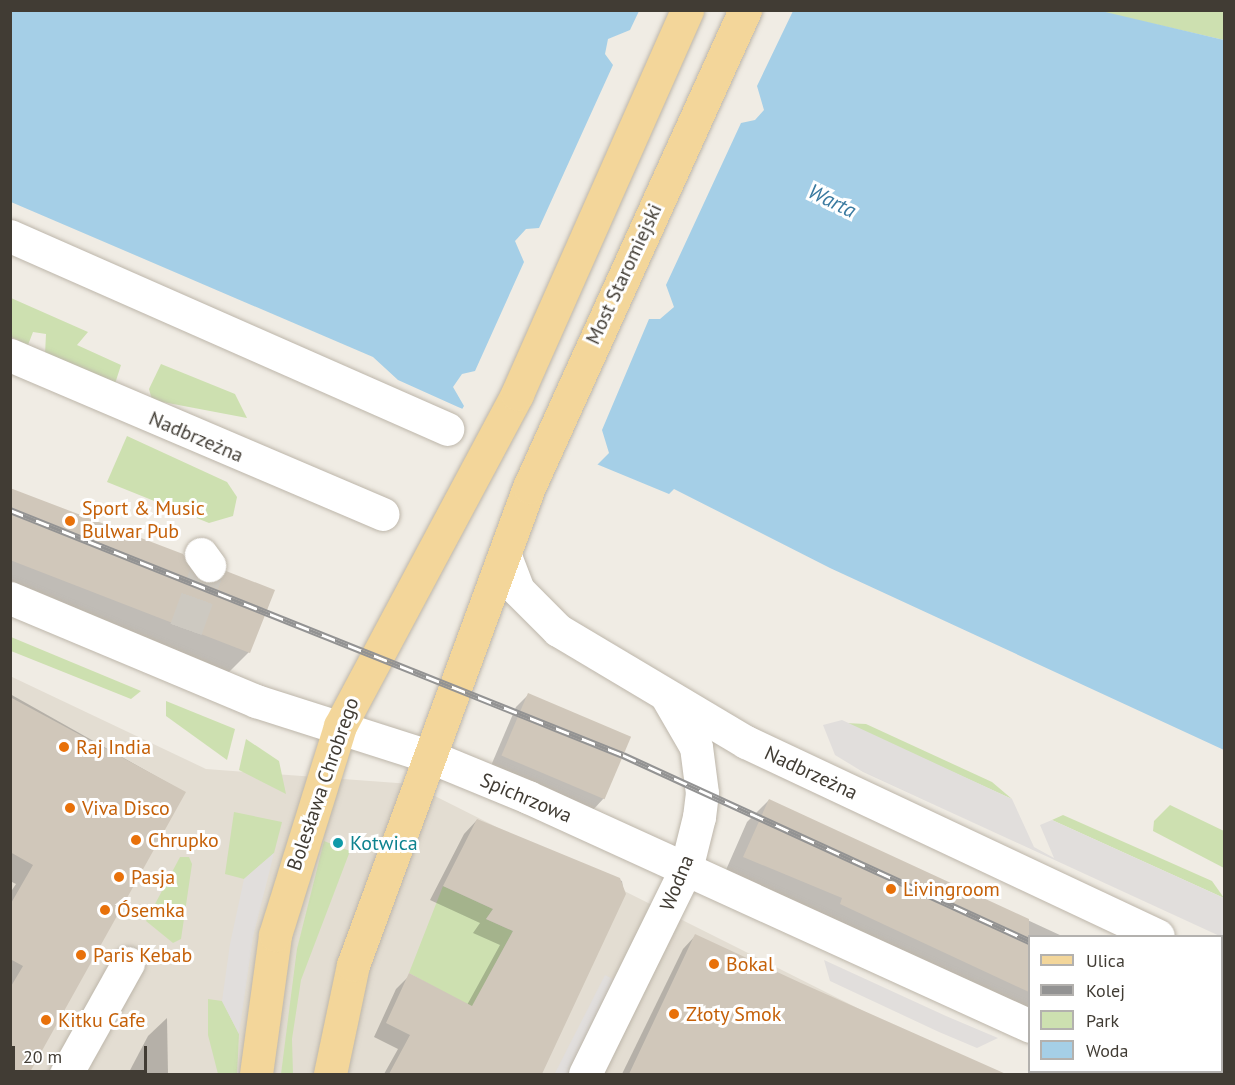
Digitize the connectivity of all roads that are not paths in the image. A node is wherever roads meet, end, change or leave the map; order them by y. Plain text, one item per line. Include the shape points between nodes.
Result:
1 (687, 10) edge
2 (745, 10) edge
3 (10, 236) edge
4 (10, 355) edge
5 (447, 429) dead end
6 (383, 514) dead end
7 (508, 548) junction
8 (10, 598) edge
9 (659, 687) junction
10 (340, 726) junction
11 (431, 758) junction
12 (686, 869) junction
13 (1156, 935) edge
14 (128, 963) dead end
15 (1028, 1026) edge
16 (66, 1074) edge
17 (256, 1074) edge
18 (330, 1074) edge
19 (585, 1074) edge

1 - 10 main road, Bolesława Chrobrego via 517,394
2 - 7 main road, Most Staromiejski via 549,437
3 - 5 street
4 - 6 street, Nadbrzeżna
7 - 9 street, Nadbrzeżna via 518,590 558,630
7 - 11 main road
8 - 10 street, Spichrzowa via 256,700
9 - 12 street, Wodna via 687,725 701,770 699,817
9 - 13 street, Nadbrzeżna via 746,742
10 - 11 street, Spichrzowa
10 - 17 main road, Bolesława Chrobrego via 275,935
11 - 12 street, Spichrzowa
11 - 18 main road via 353,965
12 - 15 street, Spichrzowa
12 - 19 street, Wodna
14 - 16 street

